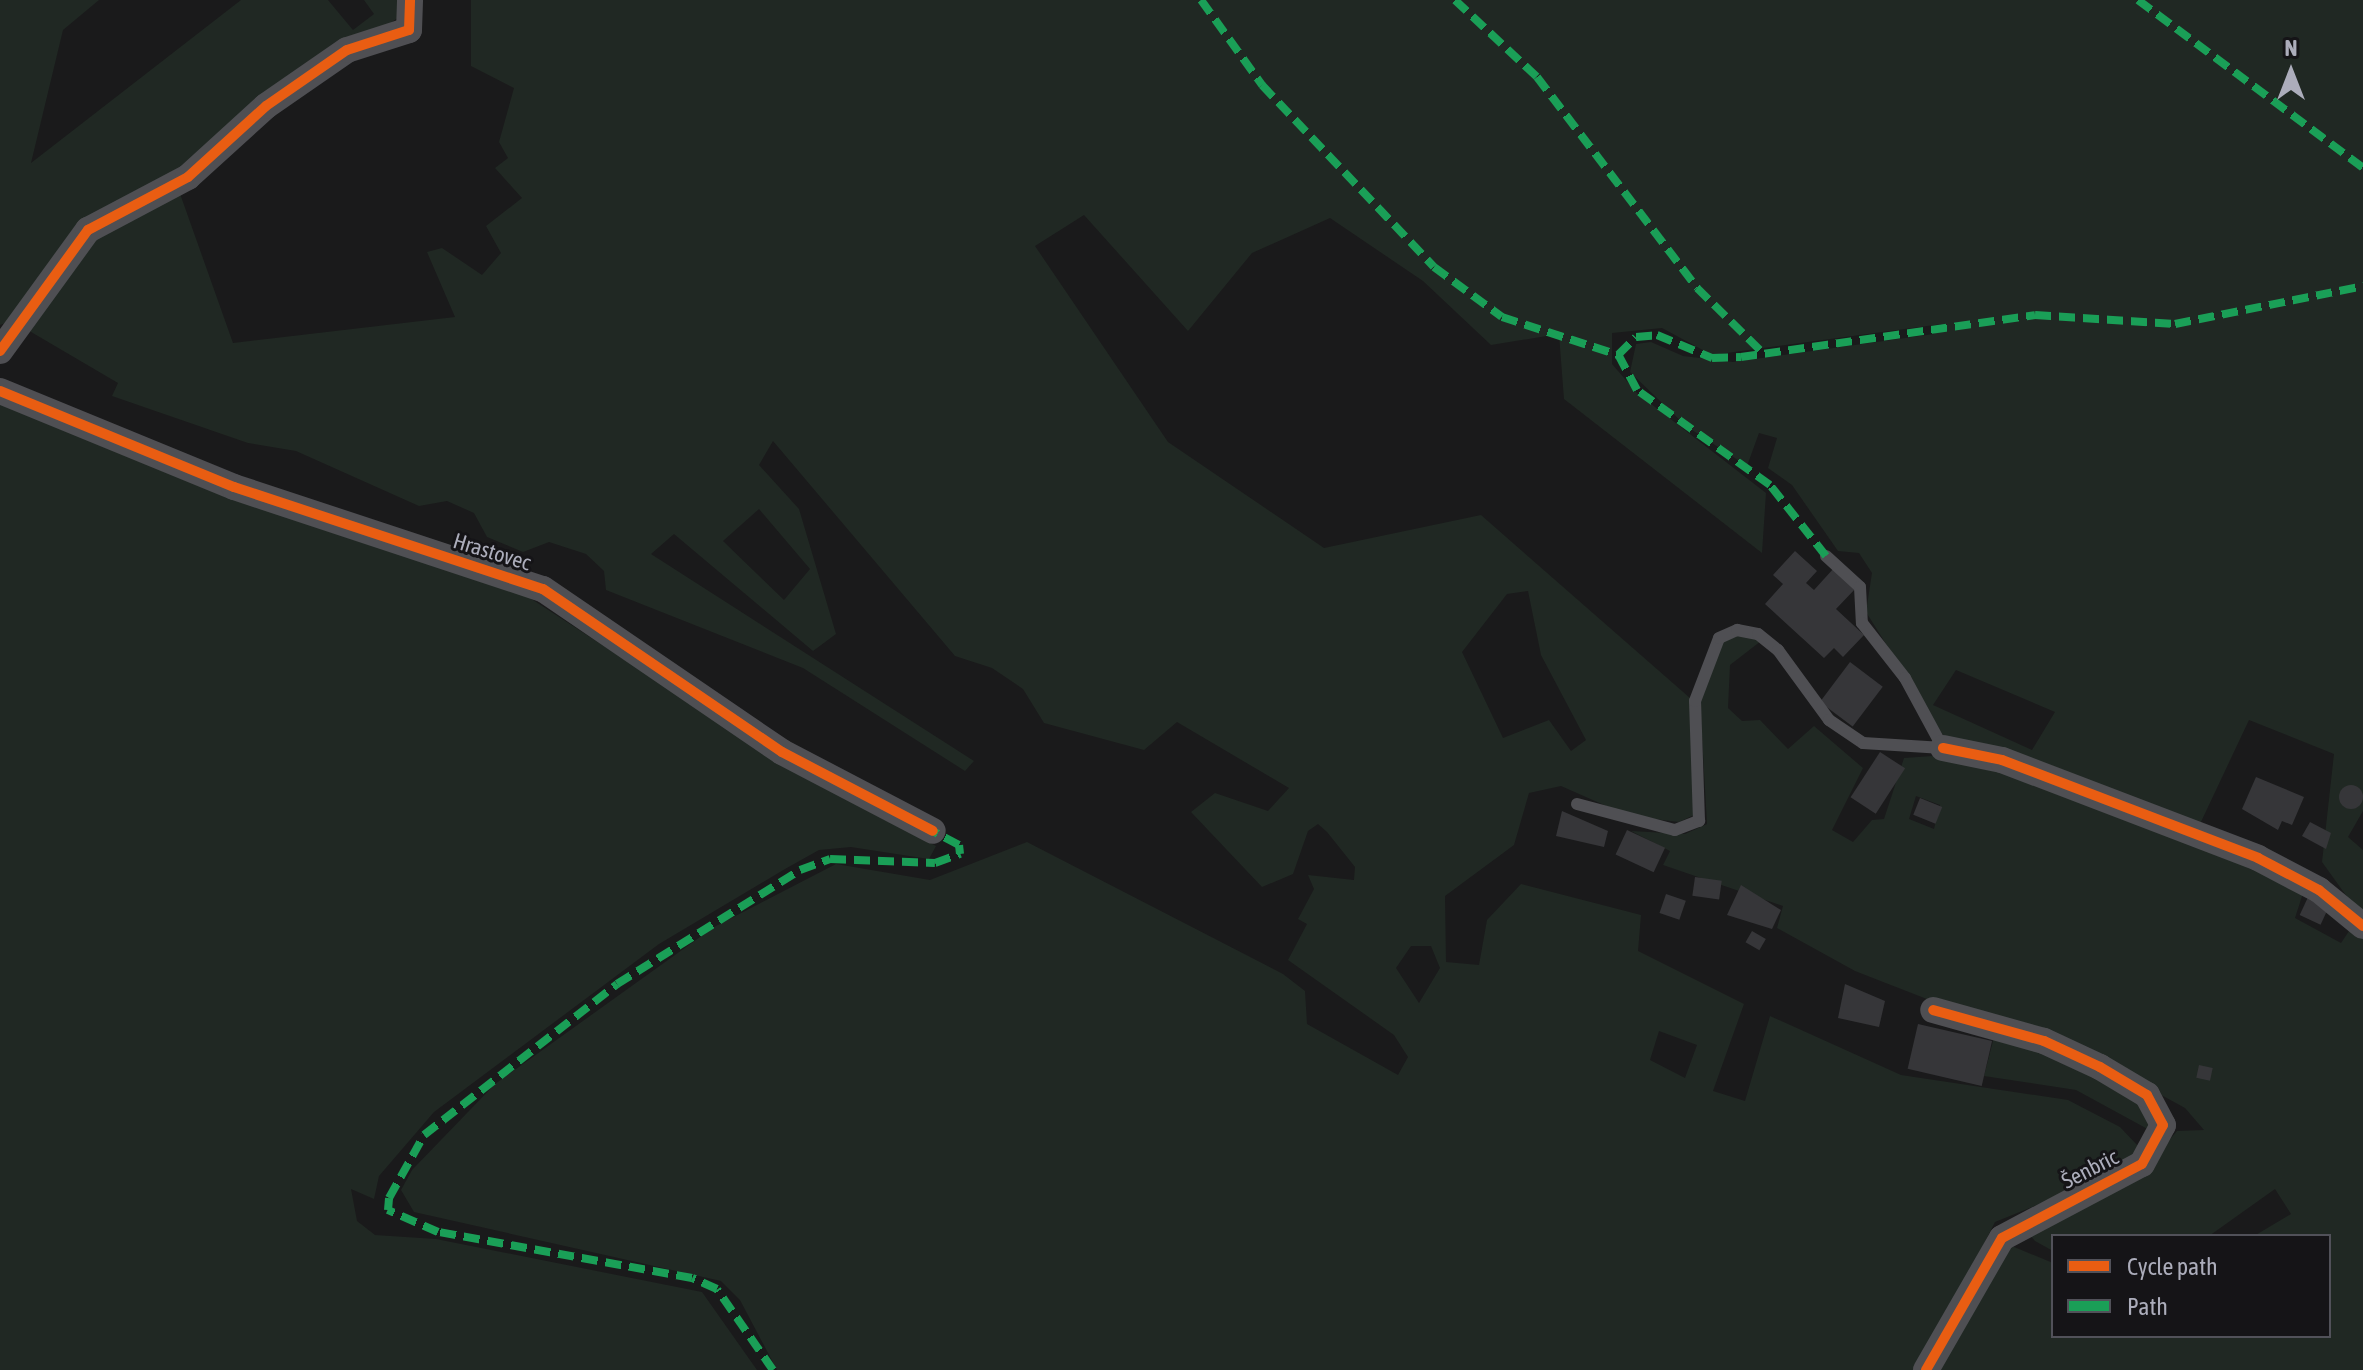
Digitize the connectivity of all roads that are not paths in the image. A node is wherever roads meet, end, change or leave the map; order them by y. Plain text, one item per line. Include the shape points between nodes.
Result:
1 (410, 0) edge
2 (0, 351) edge
3 (0, 391) edge
4 (1826, 556) dead end
5 (1943, 748) junction
6 (1577, 804) dead end
7 (933, 831) dead end
8 (2363, 926) edge
9 (1933, 1010) dead end
10 (1926, 1370) edge

1 - 2 street via 409,30 347,50 266,106 188,177 88,230
3 - 7 street, Hrastovec via 234,487 543,589 782,752
4 - 5 lane via 1860,587 1862,623 1905,678
5 - 6 lane via 1863,743 1829,720 1778,650 1737,630 1719,638 1695,701 1699,821 1675,830
5 - 8 street via 2002,760 2258,858 2319,890
9 - 10 street, Šenbric via 2044,1041 2100,1067 2147,1095 2163,1125 2142,1164 2002,1238

